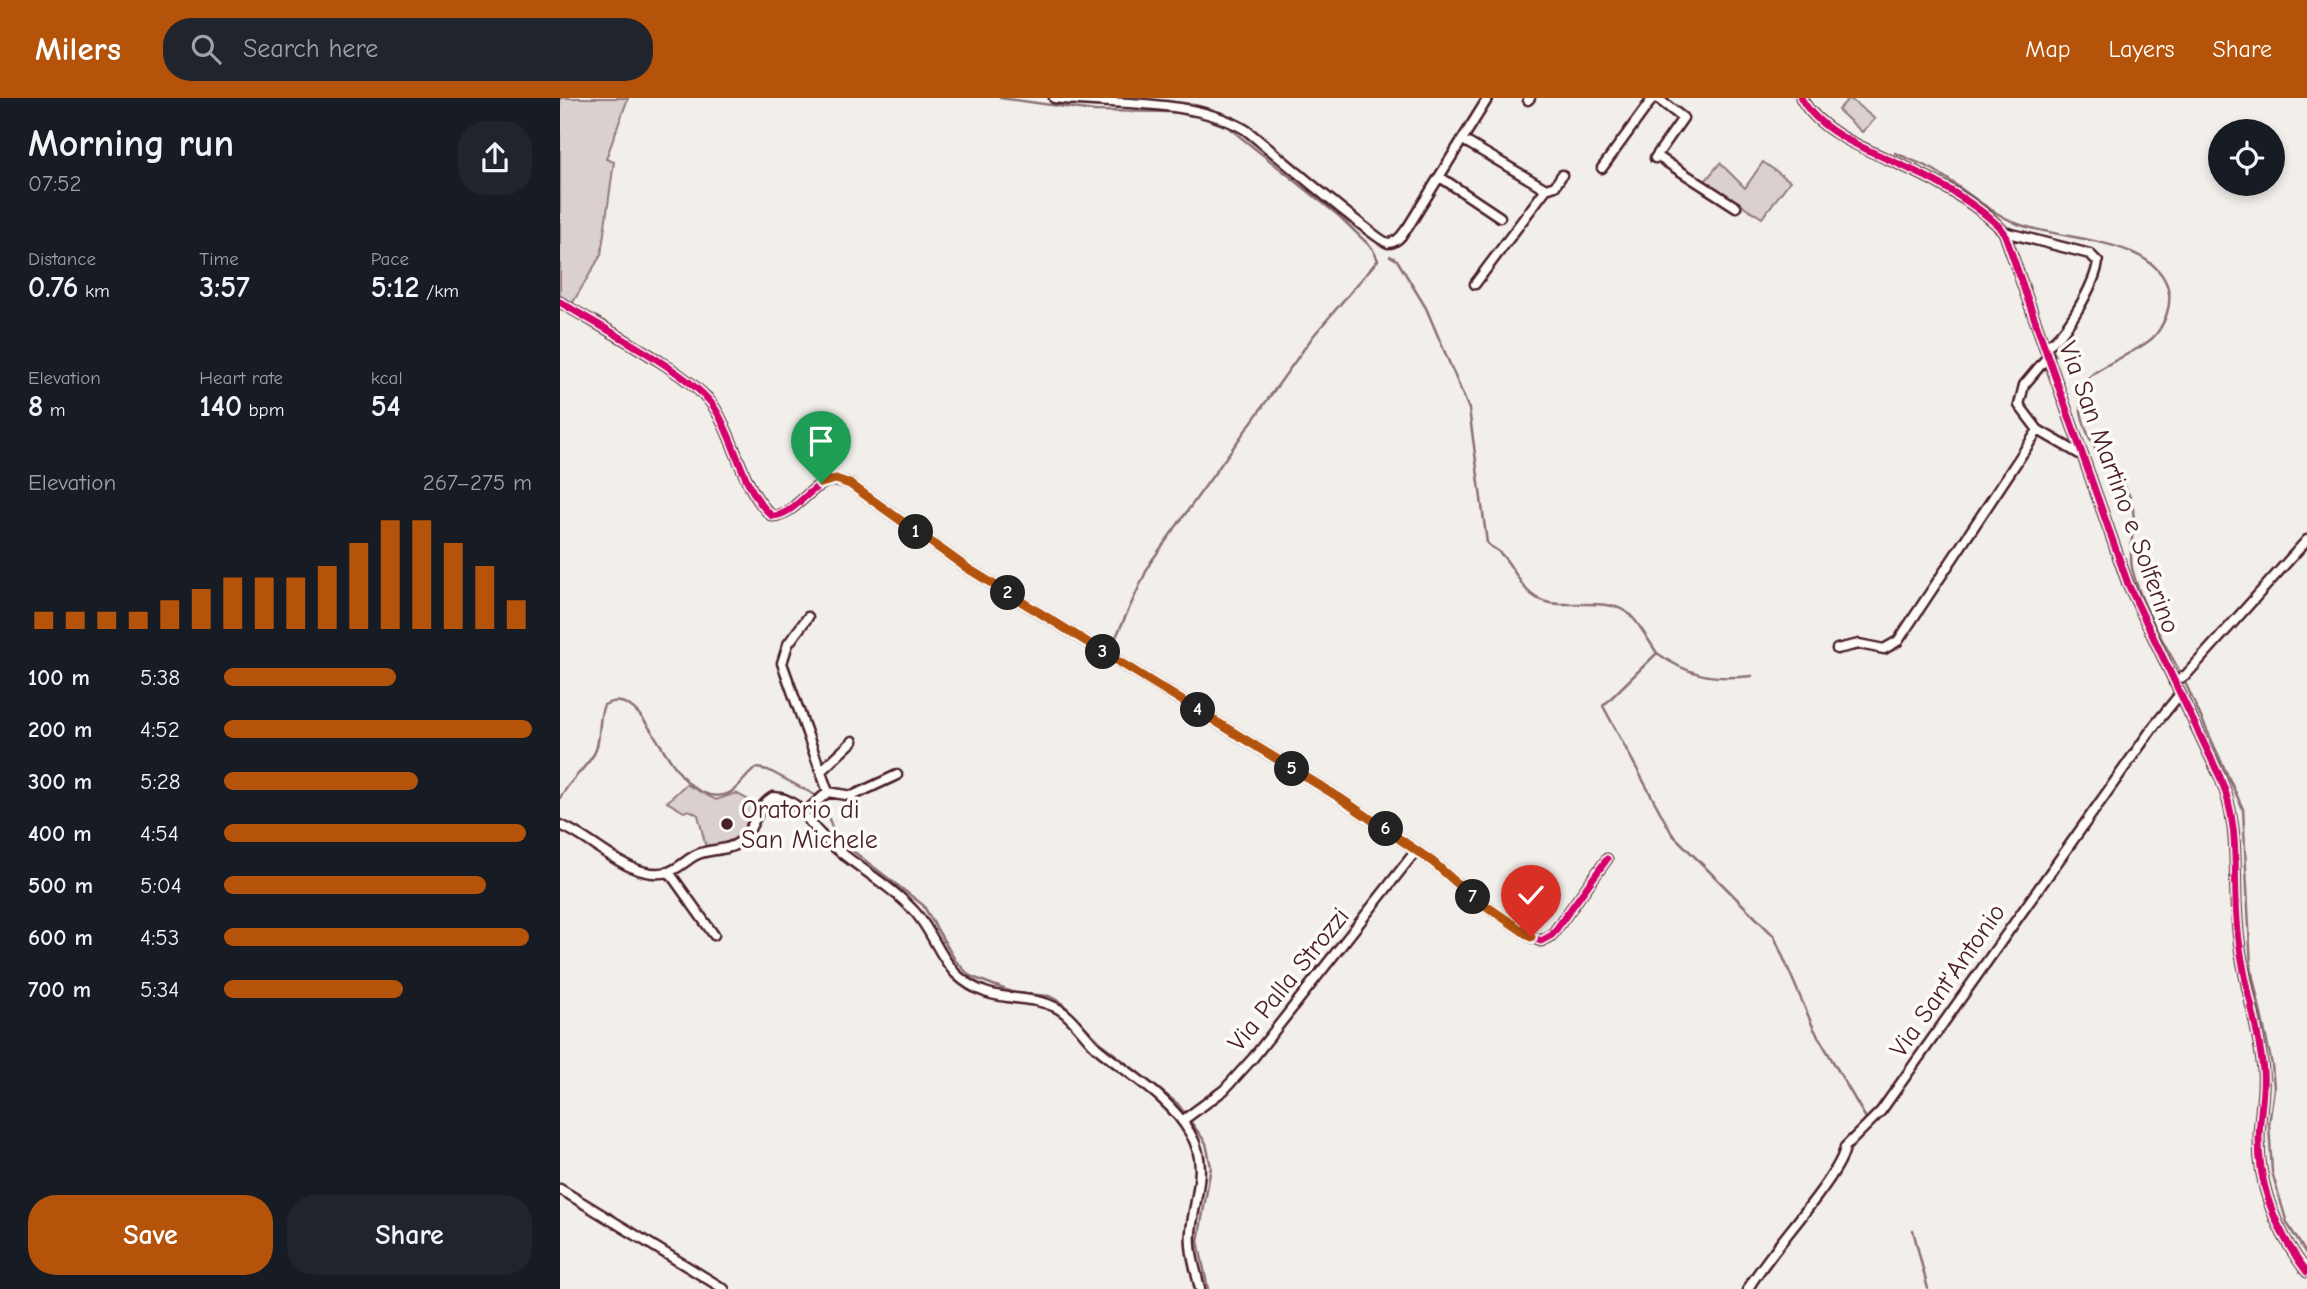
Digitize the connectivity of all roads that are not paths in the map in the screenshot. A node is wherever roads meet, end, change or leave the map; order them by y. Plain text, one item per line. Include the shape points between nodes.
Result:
1 (1054, 98) edge
2 (1488, 98) edge
3 (1655, 98) edge
4 (1801, 98) edge
5 (1463, 140) junction
6 (1602, 168) dead end
7 (1562, 175) dead end
8 (1440, 177) junction
9 (1546, 189) junction
10 (1735, 207) dead end
11 (1500, 217) dead end
12 (2004, 232) junction
13 (1475, 284) dead end
14 (560, 302) edge
15 (2047, 350) junction
16 (2038, 430) junction
17 (2082, 456) junction
18 (2307, 541) edge
19 (808, 617) dead end
20 (1837, 649) dead end
21 (2180, 679) junction
22 (2180, 694) junction
23 (853, 740) dead end
24 (822, 770) junction
25 (897, 775) dead end
26 (826, 794) junction
27 (806, 812) junction
28 (560, 825) edge
29 (1415, 852) junction
30 (1607, 859) dead end
31 (669, 872) junction
32 (715, 935) dead end
33 (1188, 1117) junction
34 (560, 1189) edge
35 (2307, 1272) edge
36 (724, 1289) edge
37 (1200, 1289) edge
38 (1748, 1289) edge

1 - 8 street via 1184,105 1223,116 1385,242 1400,237
2 - 5 street
3 - 6 street
3 - 10 street via 1683,118 1655,158
4 - 12 street via 1821,123 1926,177
5 - 8 street
5 - 9 street
7 - 9 street via 1555,186
8 - 11 street
9 - 13 street
12 - 15 street, Via San Martino e Solferino
12 - 15 street via 2090,254 2098,262 2077,309
14 - 29 street via 704,395 723,423 741,468 772,516 826,481 850,484 967,568 1340,798
15 - 16 street, Via San Martino e Solferino via 2019,394 2022,412
15 - 17 street, Via San Martino e Solferino
16 - 17 street, Via San Martino e Solferino
16 - 20 street via 1898,641 1884,649 1859,644
17 - 21 street, Via San Martino e Solferino via 2128,584
18 - 21 street
19 - 24 street via 788,644 782,663
21 - 22 street, Via San Martino e Solferino
22 - 35 street, Via San Martino e Solferino via 2233,810 2238,936 2263,1070 2262,1167 2269,1203 2285,1242
22 - 38 street, Via Sant'Antonio via 1881,1111 1845,1147 1824,1185
23 - 24 street
24 - 26 street
25 - 26 street via 852,796
26 - 27 street
27 - 31 street via 791,800 774,797 764,802 736,845 695,855
27 - 33 street via 842,855 916,914 963,980 997,996 1060,1010 1096,1047
28 - 31 street via 631,866 645,872
29 - 30 street via 1487,908 1541,941 1552,935
29 - 33 street, Via Palla Strozzi via 1269,1038 1224,1090
31 - 32 street
33 - 37 street via 1200,1159 1191,1234
34 - 36 street

